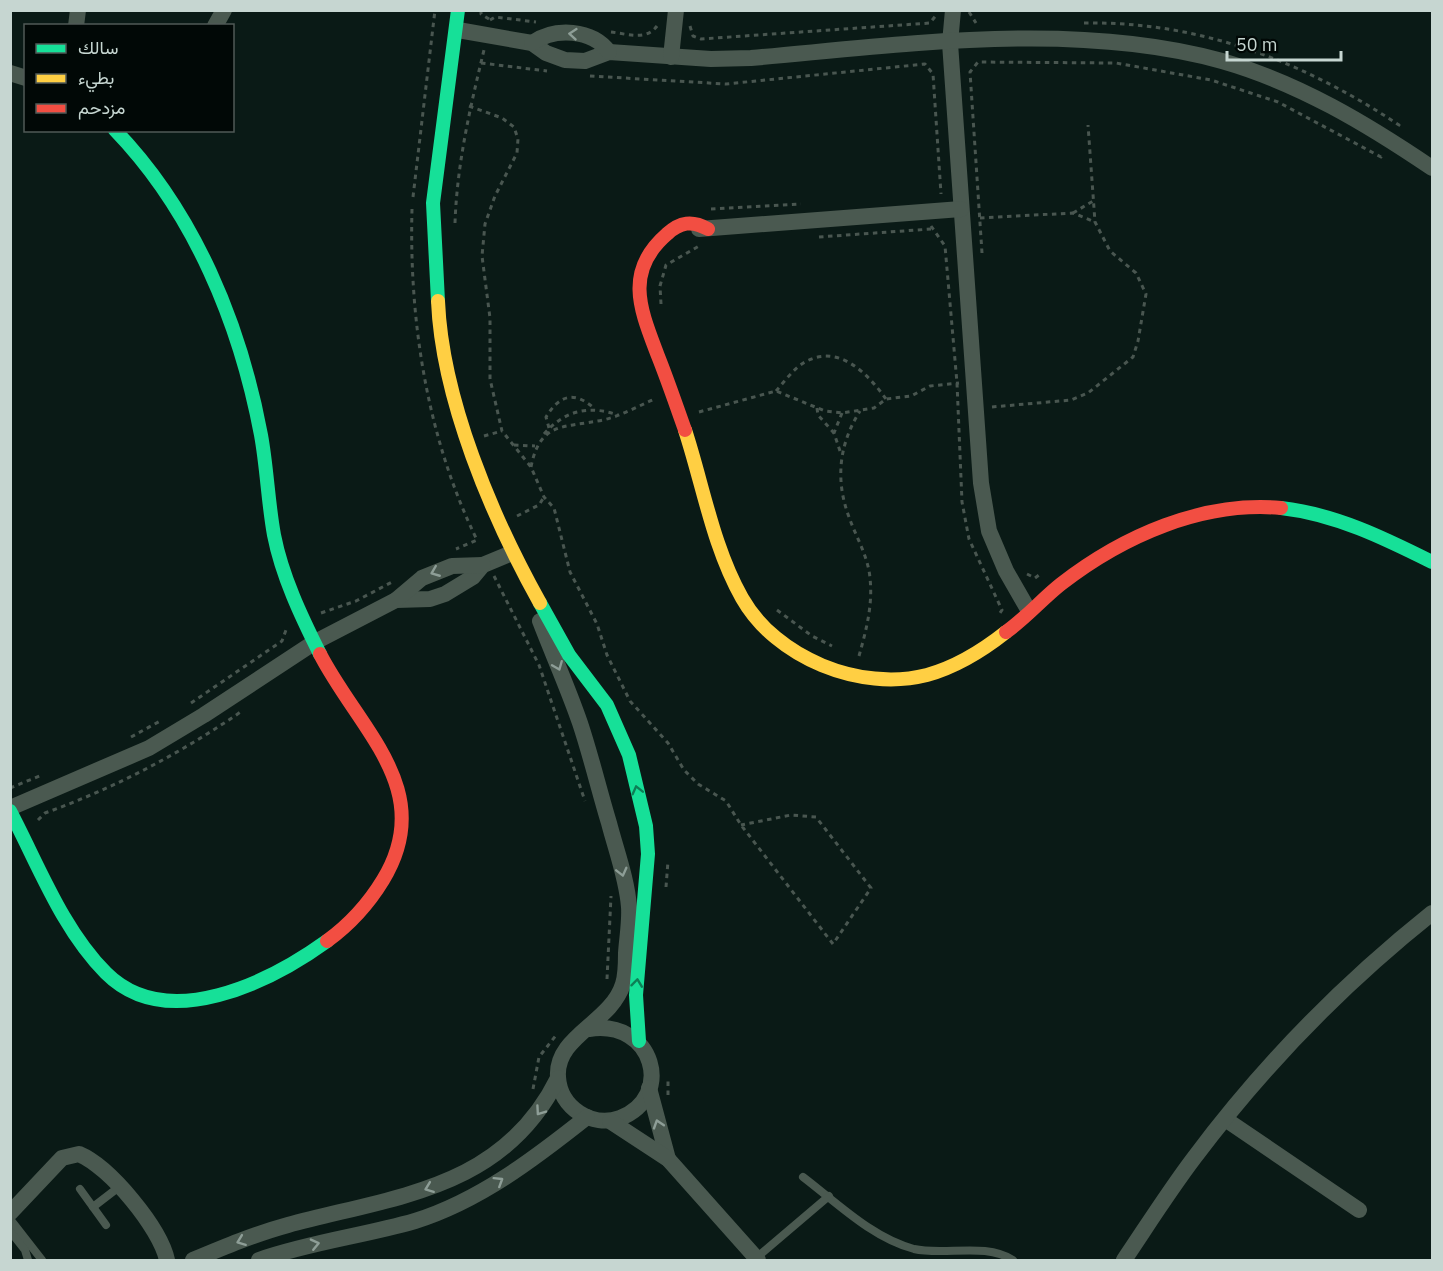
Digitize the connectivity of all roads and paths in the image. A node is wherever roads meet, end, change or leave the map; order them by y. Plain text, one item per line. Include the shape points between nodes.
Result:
1 (224, 10) edge
2 (435, 10) edge
3 (458, 10) edge
4 (481, 10) edge
5 (938, 10) edge
6 (953, 10) edge
7 (675, 17) edge
8 (489, 20) junction
9 (540, 23) dead end
10 (216, 24) edge
11 (458, 30) junction
12 (607, 32) dead end
13 (487, 37) junction
14 (532, 43) junction
15 (950, 43) junction
16 (609, 52) junction
17 (671, 57) junction
18 (481, 63) junction
19 (552, 72) dead end
20 (587, 76) dead end
21 (469, 106) junction
22 (1088, 125) dead end
23 (121, 132) edge
24 (1432, 168) edge
25 (939, 197) dead end
26 (1093, 201) junction
27 (961, 209) junction
28 (1073, 213) junction
29 (980, 218) dead end
30 (1095, 222) junction
31 (455, 230) dead end
32 (816, 237) dead end
33 (701, 245) dead end
34 (662, 313) dead end
35 (652, 338) joint
36 (974, 382) junction
37 (957, 383) junction
38 (776, 391) junction
39 (655, 399) dead end
40 (886, 399) junction
41 (817, 407) junction
42 (992, 407) dead end
43 (595, 409) junction
44 (861, 410) junction
45 (842, 413) junction
46 (618, 415) junction
47 (699, 423) dead end
48 (480, 427) dead end
49 (549, 428) junction
50 (502, 431) junction
51 (834, 433) junction
52 (543, 435) junction
53 (483, 437) junction
54 (514, 445) junction
55 (535, 446) junction
56 (486, 447) dead end
57 (841, 453) junction
58 (531, 467) junction
59 (513, 517) dead end
60 (517, 525) dead end
61 (477, 540) junction
62 (456, 550) dead end
63 (512, 553) junction
64 (1432, 562) edge
65 (486, 564) junction
66 (522, 572) junction
67 (394, 580) dead end
68 (496, 580) junction
69 (488, 584) dead end
70 (396, 600) junction
71 (771, 603) dead end
72 (318, 611) dead end
73 (1029, 611) junction
74 (998, 615) dead end
75 (285, 626) dead end
76 (315, 642) junction
77 (837, 649) dead end
78 (869, 657) dead end
79 (182, 708) dead end
80 (244, 709) dead end
81 (164, 719) dead end
82 (128, 739) dead end
83 (45, 774) dead end
84 (10, 788) edge
85 (587, 808) dead end
86 (10, 809) edge
87 (741, 825) junction
88 (22, 831) junction
89 (668, 855) dead end
90 (611, 891) dead end
91 (665, 891) dead end
92 (1432, 913) edge
93 (633, 946) junction
94 (604, 987) dead end
95 (565, 1027) dead end
96 (589, 1029) junction
97 (639, 1041) junction
98 (558, 1078) junction
99 (649, 1088) junction
100 (532, 1093) dead end
101 (587, 1118) junction
102 (1225, 1119) junction
103 (610, 1120) junction
104 (668, 1159) junction
105 (803, 1177) dead end
106 (119, 1187) junction
107 (80, 1189) dead end
108 (829, 1196) junction
109 (93, 1207) junction
110 (1359, 1210) dead end
111 (10, 1213) edge
112 (10, 1219) edge
113 (106, 1225) dead end
114 (10, 1231) edge
115 (757, 1259) edge
116 (28, 1260) edge
117 (42, 1260) edge
118 (167, 1260) edge
119 (193, 1260) edge
120 (259, 1260) edge
121 (1013, 1260) edge
122 (1124, 1260) edge

1 - 10 street
2 - 61 path via 414,177 411,251 416,320 450,475
3 - 11 street
4 - 8 path
5 - 7 path via 930,23 701,39 693,36 691,26
6 - 15 street
7 - 12 path via 658,22 650,34 641,36
7 - 17 street
8 - 9 path via 495,17
8 - 13 path
11 - 13 street
11 - 63 street via 433,203 438,309 457,408
13 - 14 street
13 - 18 path
14 - 16 street via 565,60 585,61
16 -> 14 street via 598,39 579,34 550,34
15 - 17 street via 751,58
15 - 24 street via 1086,42 1174,50 1215,59 1308,94
15 - 27 street
16 - 17 street
18 - 19 path
18 - 21 path
20 - 25 path via 726,84 925,64 933,74 942,193
21 - 31 path via 456,188
21 - 50 path via 502,118 514,128 518,139 517,153 485,224 482,256 490,318 490,379
22 - 26 path
23 - 76 street via 173,201 218,295 255,407 280,558
26 - 28 path
26 - 30 path
27 - 35 street via 688,228 652,260 646,279
27 - 36 street
28 - 29 path
28 - 30 path
30 - 42 path via 1110,251 1136,273 1144,288 1145,305 1133,357 1088,393 1071,400
32 - 37 path via 931,230 939,237 945,246
33 - 34 path via 666,265 660,286
35 - 73 street via 732,579 755,616 779,640 839,671 868,678 911,678 938,673 965,661
36 - 37 path
36 - 73 street via 981,483 989,531
37 - 40 path via 930,386 911,396
37 - 74 path via 963,511 969,539 1002,610
38 - 40 path via 808,360 829,356 859,367
38 - 41 path
38 - 47 path via 696,413
39 - 46 path
40 - 44 path via 874,408
41 - 45 path
41 - 51 path via 818,415
43 - 46 path
43 - 49 path via 574,412
43 - 49 path via 584,399 567,397 554,404 546,417
44 - 45 path
44 - 57 path via 849,428
45 - 51 path
46 - 52 path
48 - 53 path
49 - 52 path
50 - 53 path
50 - 54 path
51 - 57 path
52 - 55 path
53 - 56 path
54 - 55 path
54 - 58 path
55 - 58 path
57 - 78 path via 842,495 870,576 871,599 859,656
58 - 87 path via 544,497 554,508 570,572 597,624 618,681 630,701 668,743 684,770 726,801
59 - 60 path
61 - 62 path
61 - 65 path
63 - 65 street
63 - 66 street
64 - 73 street via 1334,517 1281,508 1226,510 1168,524 1110,552
65 - 68 path
65 -> 70 street via 436,570
65 - 70 street via 445,594 430,599
66 -> 93 street via 586,742 627,894
93 -> 66 street via 648,840 629,755 607,705 569,655
67 - 72 path via 326,613
68 - 69 path
68 - 85 path via 539,665
70 - 76 street
71 - 77 path via 794,624
75 - 79 path via 282,641
76 - 86 street via 149,748
76 - 88 street via 395,779 403,801 404,822 399,852 378,888 341,929 302,959 252,986 207,999 155,1001 137,994 109,977 92,958
80 - 88 path via 187,747 45,813 37,824
81 - 82 path
83 - 84 path
86 - 88 street
87 - 87 path via 791,815 816,817 871,888 833,944
89 - 91 path
90 - 94 path
92 - 102 street via 1337,996
93 - 96 street via 622,988
97 -> 93 street
95 - 100 path via 539,1058
96 - 97 street via 621,1030
96 - 98 street via 565,1048
97 - 99 street via 651,1068
98 - 101 street via 564,1098
98 -> 119 street via 530,1125 500,1151 466,1171 415,1193 288,1225
99 - 103 street via 638,1107
104 -> 99 street
101 - 103 street
120 -> 101 street via 438,1212 500,1181
102 - 110 street
102 - 122 street
103 - 104 street
104 - 115 street
105 - 108 lane
106 - 109 lane
106 - 111 street via 84,1156 68,1155
106 - 118 street via 149,1219
107 - 109 lane
108 - 115 lane
108 - 121 lane via 878,1233 902,1245 929,1251 990,1252
109 - 113 lane
112 - 117 lane
114 - 116 lane

